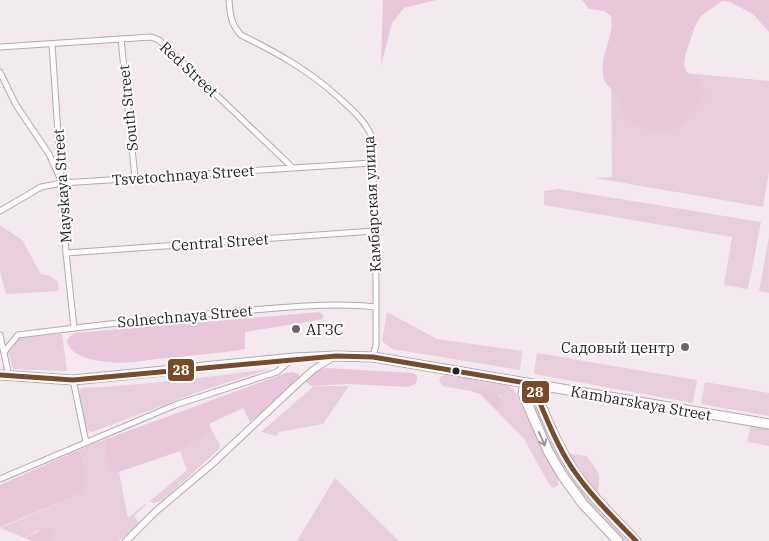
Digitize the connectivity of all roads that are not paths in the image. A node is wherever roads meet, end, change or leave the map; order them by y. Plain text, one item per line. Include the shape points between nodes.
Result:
1 (229, 0) edge
2 (121, 39) junction
3 (52, 44) junction
4 (0, 47) edge
5 (0, 72) edge
6 (372, 163) junction
7 (292, 168) junction
8 (134, 178) junction
9 (62, 183) junction
10 (0, 211) edge
11 (374, 232) junction
12 (66, 253) junction
13 (375, 307) junction
14 (74, 328) junction
15 (0, 335) edge
16 (4, 352) junction
17 (336, 356) junction
18 (373, 357) junction
19 (294, 358) junction
20 (4, 376) edge
21 (504, 379) junction
22 (73, 380) junction
23 (528, 383) junction
24 (523, 394) junction
25 (769, 424) edge
26 (86, 442) junction
27 (0, 479) edge
28 (126, 541) edge
29 (618, 541) edge
30 (636, 541) edge

1 - 6 street, Камбарская улица via 230,19 242,35 300,66 361,117 372,137
2 - 3 street, Red Street
2 - 7 street, Red Street via 151,36 159,40
2 - 8 street, South Street
3 - 4 street, Red Street
3 - 9 street, Mayskaya Street
5 - 9 street via 16,105 56,167
6 - 7 street, Tsvetochnaya Street
6 - 11 street, Камбарская улица
7 - 8 street, Tsvetochnaya Street
8 - 9 street, Tsvetochnaya Street
9 - 10 street, Tsvetochnaya Street via 41,187
9 - 12 street, Mayskaya Street
11 - 12 street, Central Street
11 - 13 street, Камбарская улица
12 - 14 street, Mayskaya Street
13 - 14 street, Solnechnaya Street via 268,309
13 - 18 street, Камбарская улица via 376,345
14 - 16 street, Solnechnaya Street via 18,335
15 - 16 street
16 - 20 street
17 - 18 main road, Kambarskaya Street
17 - 19 main road, Kambarskaya Street
17 - 28 street via 313,370
18 - 21 main road, Kambarskaya Street
19 - 22 main road, Kambarskaya Street
19 - 26 street via 277,372 175,405
20 - 22 main road, Kambarskaya Street
21 - 23 main road, Kambarskaya Street
21 - 24 main road
22 - 26 street
23 - 24 main road
23 - 25 main road, Kambarskaya Street
23 - 30 main road via 571,467
24 -> 29 main road via 562,475
26 - 27 street

